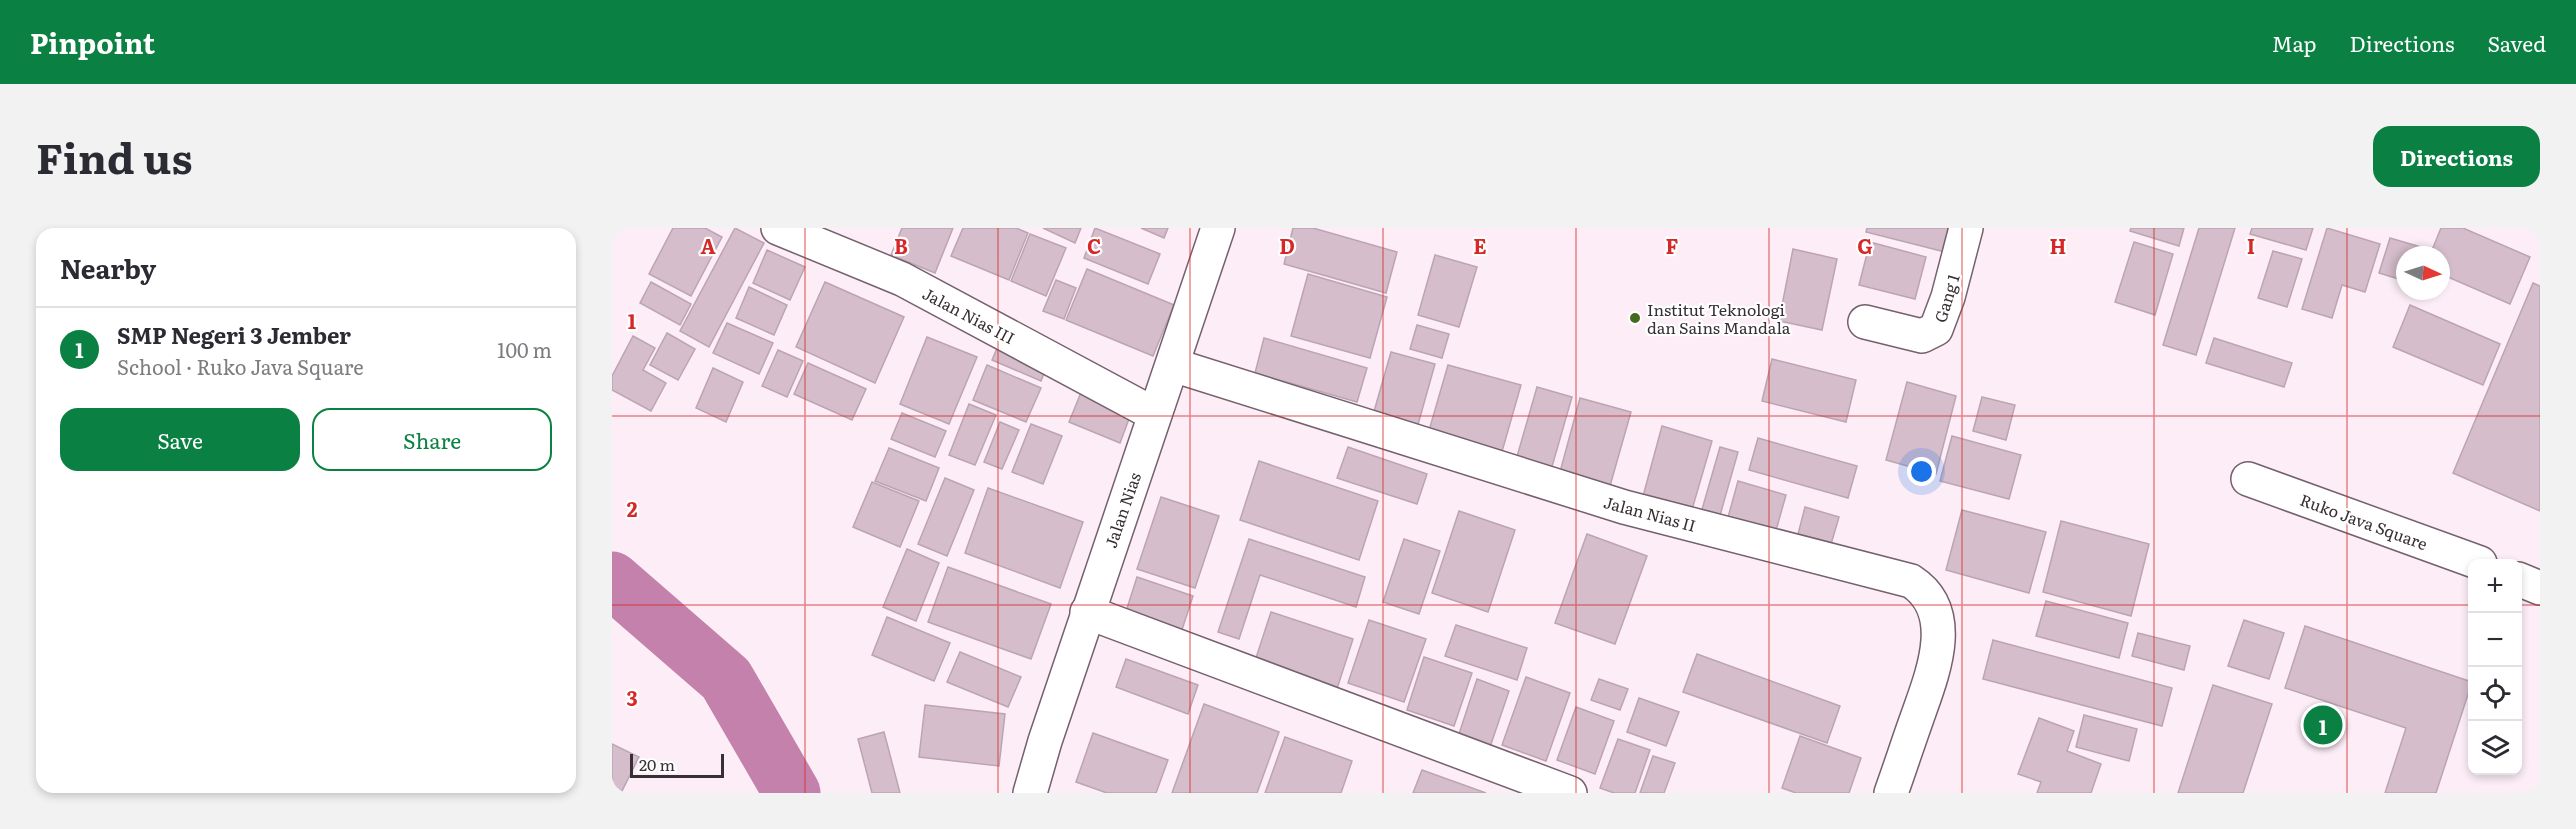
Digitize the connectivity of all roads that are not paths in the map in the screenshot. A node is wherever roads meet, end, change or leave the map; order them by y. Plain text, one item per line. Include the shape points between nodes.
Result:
1 (778, 228) edge
2 (1218, 228) edge
3 (1966, 228) edge
4 (1865, 322) dead end
5 (1173, 365) junction
6 (1154, 414) junction
7 (2248, 479) dead end
8 (2468, 560) edge
9 (2522, 581) edge
10 (2540, 588) edge
11 (1088, 612) junction
12 (1030, 793) edge
13 (1570, 793) edge
14 (1891, 793) edge

1 - 6 street, Jalan Nias III via 902,279
2 - 5 street, Jalan Nias
3 - 4 street, Gang 1 via 1936,329 1922,336
5 - 6 street, Jalan Nias
5 - 14 street, Jalan Nias II via 1624,507 1911,581 1921,588 1932,606 1938,637 1932,674
6 - 11 street, Jalan Nias
7 - 8 street, Ruko Java Square
9 - 10 street
11 - 12 street, Jalan Nias
11 - 13 street

